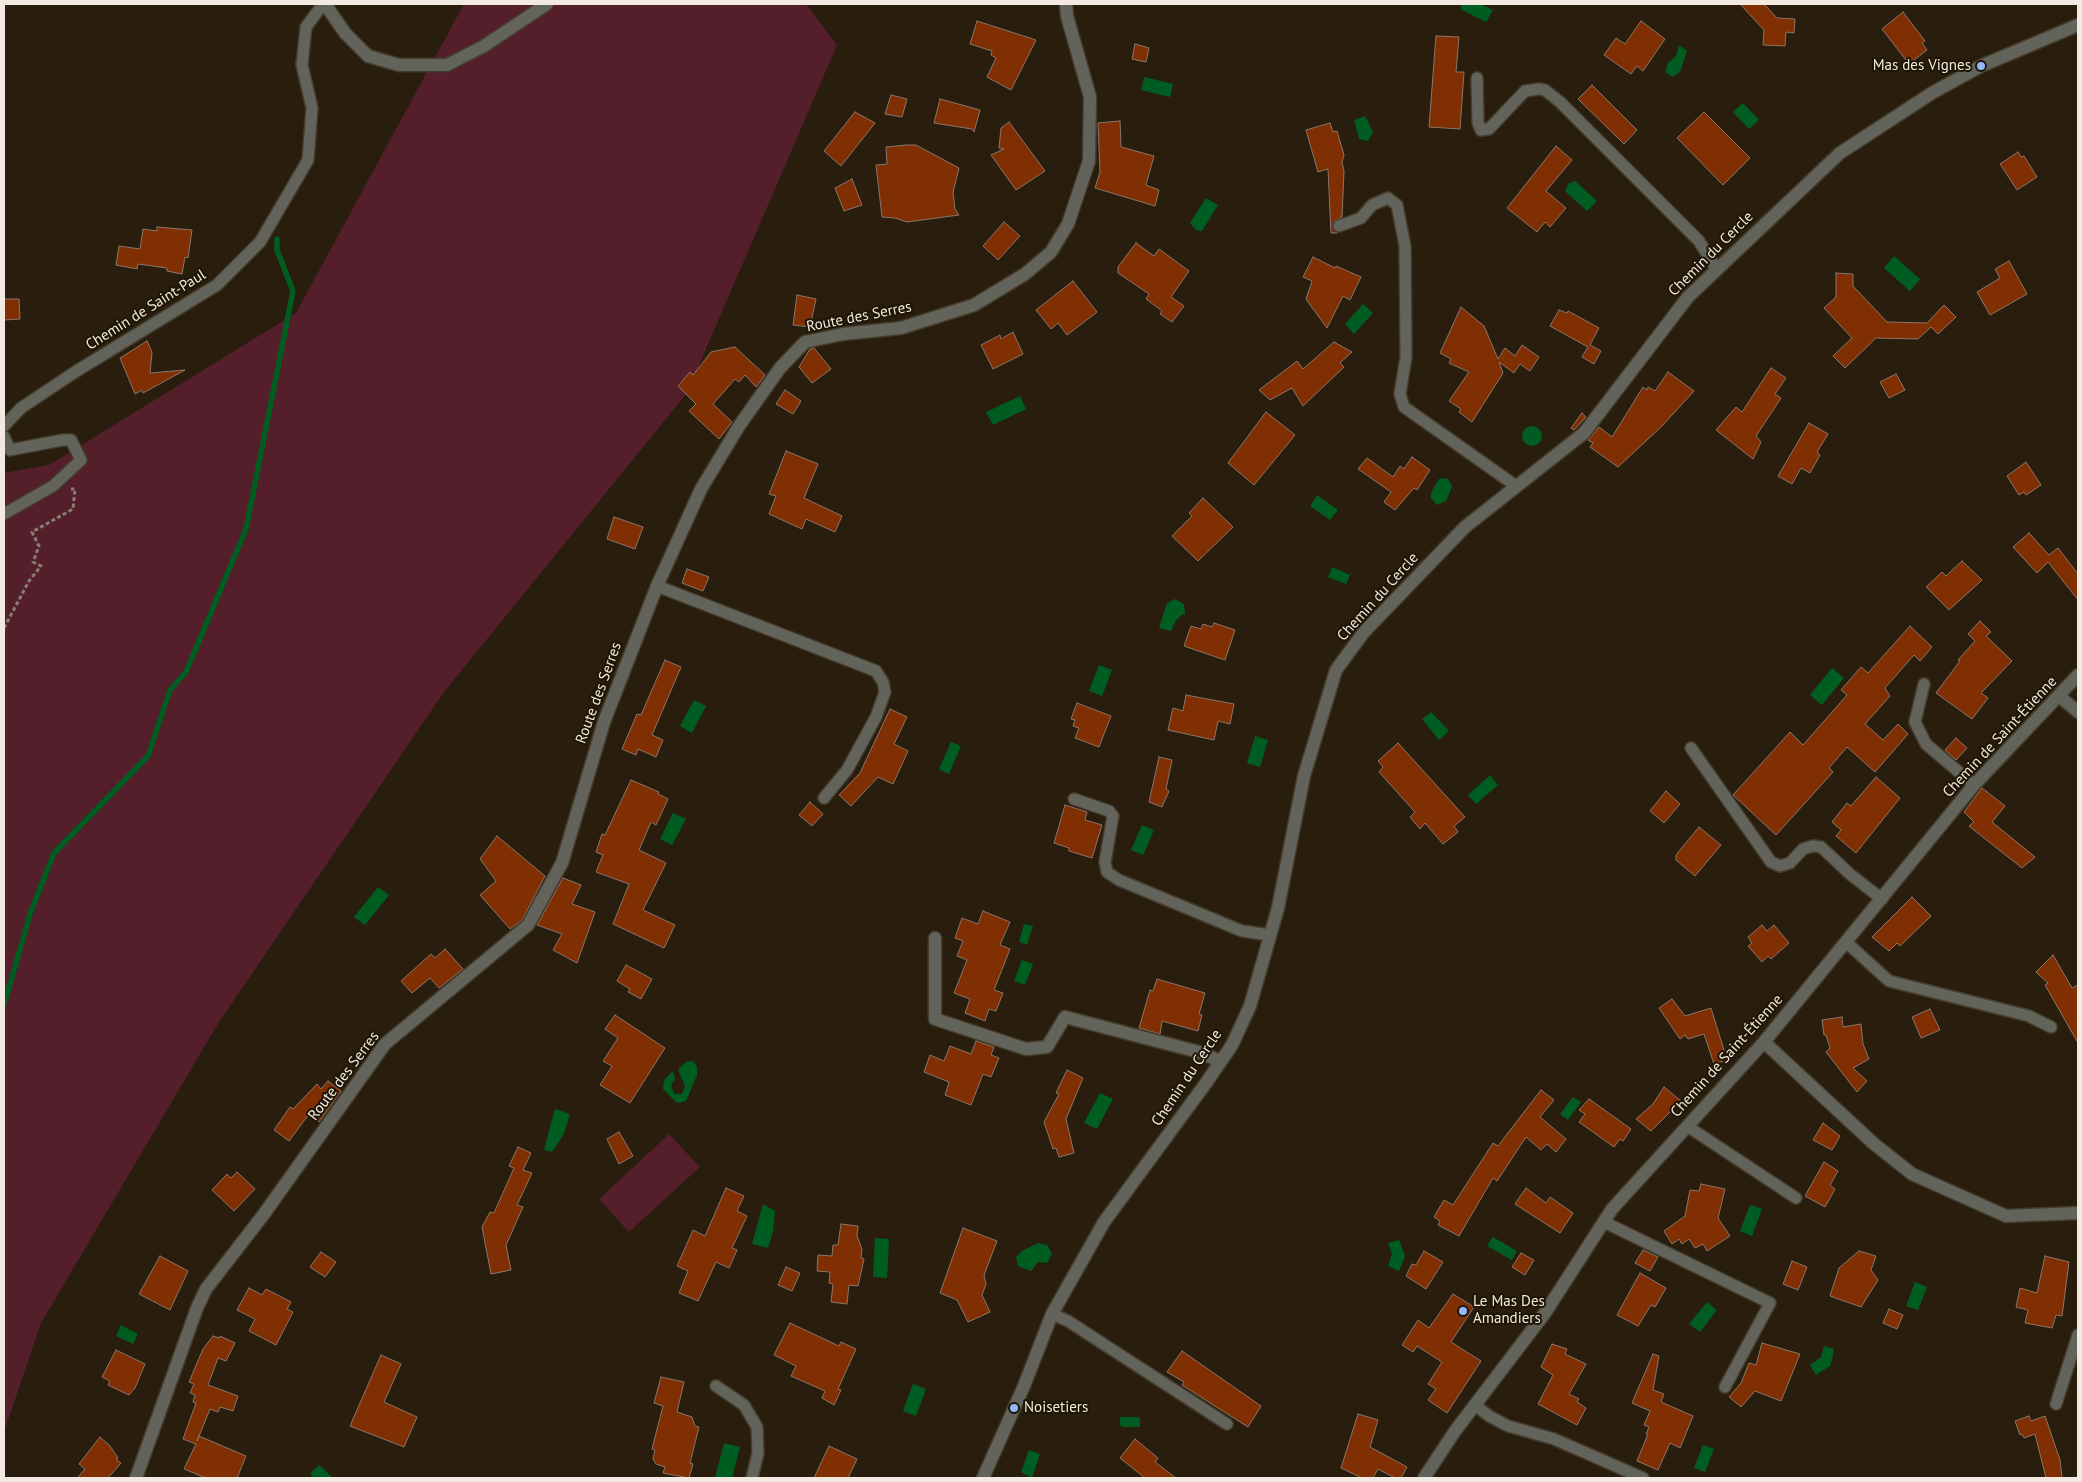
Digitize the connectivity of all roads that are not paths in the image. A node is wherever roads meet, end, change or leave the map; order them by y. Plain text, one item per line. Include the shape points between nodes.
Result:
1 (324, 4) edge
2 (547, 4) edge
3 (1066, 4) edge
4 (2078, 25) edge
5 (1477, 78) dead end
6 (1339, 226) dead end
7 (1717, 270) junction
8 (4, 426) edge
9 (4, 436) edge
10 (1516, 486) junction
11 (4, 514) edge
12 (657, 586) junction
13 (2078, 675) edge
14 (1924, 684) dead end
15 (2059, 696) junction
16 (2078, 712) edge
17 (1691, 748) dead end
18 (1974, 785) junction
19 (824, 798) dead end
20 (1074, 799) dead end
21 (1882, 899) junction
22 (1270, 935) junction
23 (935, 938) dead end
24 (1846, 942) junction
25 (2052, 1027) dead end
26 (1764, 1042) junction
27 (1220, 1061) junction
28 (1687, 1126) junction
29 (1796, 1198) dead end
30 (2078, 1213) edge
31 (1604, 1222) junction
32 (1052, 1314) junction
33 (2078, 1335) edge
34 (716, 1386) dead end
35 (1725, 1387) dead end
36 (2056, 1404) dead end
37 (1475, 1405) junction
38 (1227, 1424) dead end
39 (1428, 1477) edge
40 (136, 1478) edge
41 (752, 1478) edge
42 (983, 1478) edge
43 (1643, 1478) edge

1 - 2 street via 345,33 368,56 408,66 447,65 484,46
1 - 8 lane, Chemin de Saint-Paul via 306,27 302,65 312,108 308,160 260,242 217,285 75,372 21,408
3 - 12 street, Route des Serres via 1090,97 1089,161 1068,224 1050,252 1025,274 974,305 901,328 805,342 780,368 700,489
4 - 7 street, Chemin du Cercle via 1982,66 1932,93 1840,153
5 - 7 lane via 1478,122 1482,130 1489,129 1525,91 1545,90 1699,241
6 - 10 lane via 1361,218 1372,205 1388,198 1397,205 1405,246 1406,357 1400,394 1404,407
7 - 10 street, Chemin du Cercle via 1688,297 1584,433
9 - 11 lane via 10,450 71,440 81,460 53,486
10 - 22 street, Chemin du Cercle via 1465,527 1364,632 1336,670 1304,776
12 - 19 lane via 876,671 885,692 876,717 847,770
12 - 40 street, Route des Serres via 604,722 562,863 528,925 385,1044 206,1290 196,1308
13 - 15 street, Chemin de Saint-Étienne
14 - 18 lane via 1915,722 1926,744
15 - 16 street
15 - 18 street, Chemin de Saint-Étienne
17 - 21 lane via 1771,862 1780,866 1790,863 1803,849 1820,847
18 - 21 street, Chemin de Saint-Étienne
20 - 22 lane via 1109,811 1113,816 1105,862 1107,872 1118,880 1242,931
21 - 24 street, Chemin de Saint-Étienne
22 - 27 street, Chemin du Cercle via 1250,1006 1232,1045
23 - 27 street via 935,1019 1026,1049 1048,1047 1065,1017 1199,1052
24 - 25 lane via 1889,981 2029,1016
24 - 26 street, Chemin de Saint-Étienne
26 - 28 street, Chemin de Saint-Étienne
26 - 30 street via 1873,1143 1912,1174 2006,1216
27 - 32 street, Chemin du Cercle via 1104,1222
28 - 29 lane
28 - 31 street, Chemin de Saint-Étienne
31 - 35 lane via 1770,1303
31 - 37 street, Chemin de Saint-Étienne via 1545,1313
32 - 38 lane via 1068,1320
32 - 42 street, Chemin du Cercle
33 - 36 lane
34 - 41 lane via 744,1405 757,1427 758,1453
37 - 39 street, Chemin de Saint-Étienne
37 - 43 lane via 1508,1426 1554,1439

